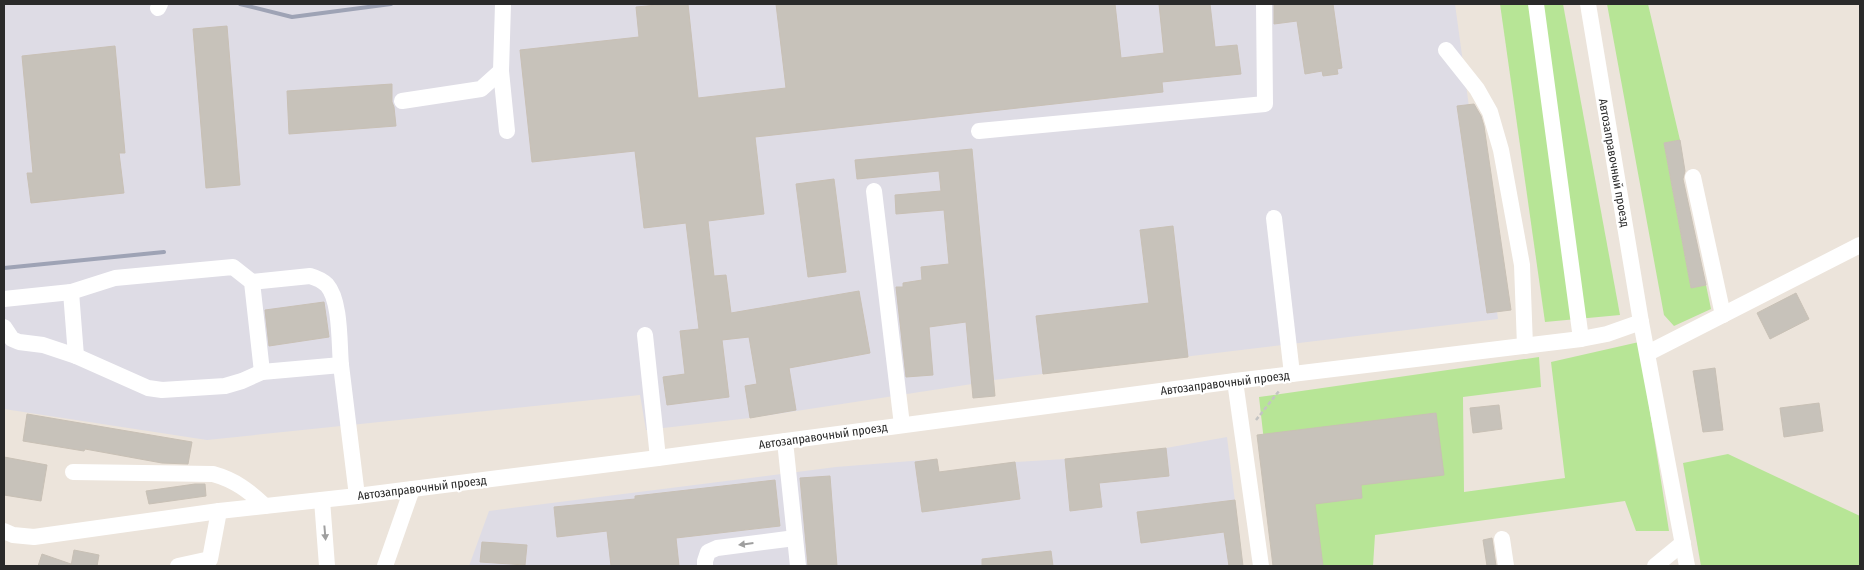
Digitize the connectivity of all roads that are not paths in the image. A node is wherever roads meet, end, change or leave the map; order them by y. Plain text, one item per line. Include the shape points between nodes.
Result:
1 (503, 4) edge
2 (1264, 4) edge
3 (1536, 4) edge
4 (1588, 4) edge
5 (1446, 50) dead end
6 (501, 71) junction
7 (402, 101) dead end
8 (507, 131) dead end
9 (979, 131) dead end
10 (1693, 177) dead end
11 (874, 191) dead end
12 (1274, 218) dead end
13 (1860, 245) edge
14 (252, 282) junction
15 (71, 292) junction
16 (4, 299) edge
17 (1722, 315) junction
18 (1641, 322) junction
19 (4, 327) edge
20 (645, 335) dead end
21 (1582, 339) junction
22 (1525, 346) junction
23 (1648, 353) junction
24 (76, 356) junction
25 (341, 365) junction
26 (262, 372) junction
27 (1292, 374) junction
28 (1236, 381) junction
29 (902, 426) junction
30 (785, 441) junction
31 (658, 458) junction
32 (73, 472) dead end
33 (412, 489) junction
34 (357, 496) junction
35 (322, 500) junction
36 (265, 506) junction
37 (219, 511) junction
38 (4, 531) edge
39 (795, 538) junction
40 (1502, 539) dead end
41 (1683, 543) junction
42 (178, 566) edge
43 (327, 566) edge
44 (385, 566) edge
45 (705, 566) edge
46 (798, 566) edge
47 (1261, 566) edge
48 (1506, 566) edge
49 (1655, 566) edge
50 (1687, 566) edge

1 - 6 street
2 - 9 street via 1265,104
3 - 21 street
4 - 18 street, Автозаправочный проезд
5 - 22 street via 1490,112 1501,150 1522,265
6 - 7 street via 481,90
6 - 8 street
10 - 17 street
11 - 29 street
12 - 27 street
13 - 17 street
14 - 15 street via 233,267 115,278
14 - 25 street via 310,276 326,284 336,303
14 - 26 street
15 - 16 street
15 - 24 street
17 - 23 street
18 - 21 street, Автозаправочный проезд
18 - 23 street, Автозаправочный проезд
19 - 24 street via 12,339 19,342 43,345
20 - 31 street
21 - 22 street, Автозаправочный проезд
22 - 27 street, Автозаправочный проезд
23 - 41 street, Автозаправочный проезд
24 - 26 street via 148,388 162,390 225,386
25 - 26 street
25 - 34 street
27 - 28 street, Автозаправочный проезд
28 - 29 street, Автозаправочный проезд
28 - 47 street
29 - 30 street, Автозаправочный проезд
30 - 31 street, Автозаправочный проезд
30 - 39 street
31 - 33 street, Автозаправочный проезд
32 - 36 street via 214,474 229,478
33 - 34 street, Автозаправочный проезд
33 - 44 street
34 - 35 street, Автозаправочный проезд
35 - 36 street, Автозаправочный проезд
35 -> 43 street
36 - 37 street, Автозаправочный проезд
37 - 38 street, Автозаправочный проезд via 34,537
37 - 42 street via 210,558
39 -> 45 street via 718,548 708,552
39 - 46 street
40 - 48 street
41 - 49 street
41 - 50 street, Автозаправочный проезд

